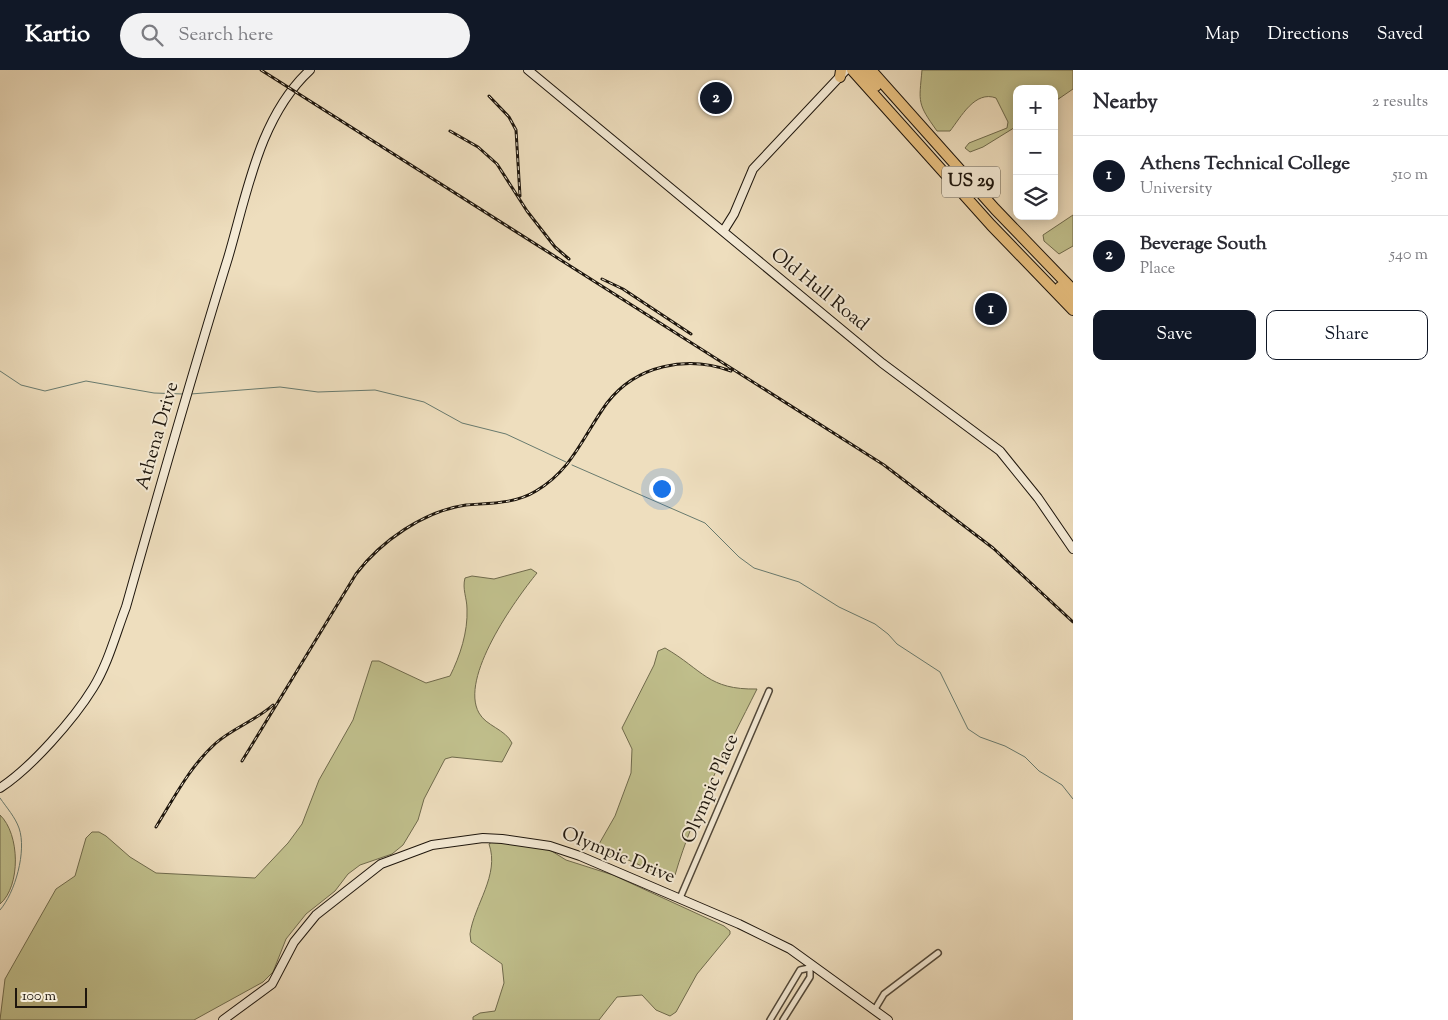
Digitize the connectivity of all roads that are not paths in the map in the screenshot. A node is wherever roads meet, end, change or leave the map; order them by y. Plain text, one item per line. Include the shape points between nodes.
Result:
1 (310, 70) edge
2 (528, 70) edge
3 (852, 70) edge
4 (862, 70) edge
5 (871, 70) edge
6 (843, 72) edge
7 (969, 180) junction
8 (724, 230) junction
9 (1013, 249) junction
10 (1073, 290) edge
11 (1073, 300) edge
12 (1073, 310) edge
13 (1073, 549) edge
14 (769, 691) dead end
15 (0, 788) edge
16 (680, 898) junction
17 (938, 953) dead end
18 (810, 966) junction
19 (876, 1009) junction
20 (224, 1020) edge
21 (770, 1020) edge
22 (783, 1020) edge
23 (888, 1020) edge

1 - 15 street, Athena Drive via 285,98 255,165 126,607 108,656 93,688 67,722 36,757
2 - 8 street, Old Hull Road
3 - 9 highway, US 29
4 - 7 highway via 924,141 953,170
5 - 7 highway, US 29
6 - 8 street via 753,169
7 - 10 highway, US 29
8 - 13 street, Old Hull Road via 882,363 1000,451
9 - 11 highway via 1026,256
9 - 12 highway, US 29
14 - 16 street, Olympic Place
16 - 18 street, Olympic Drive via 770,939
16 - 20 street, Olympic Drive via 595,861 550,846 488,838 432,845 381,864 338,896 304,929 272,984
17 - 19 street via 884,994
18 - 19 street, Olympic Drive
18 - 21 street via 800,970
18 - 22 street via 810,977
19 - 23 street, Olympic Drive

